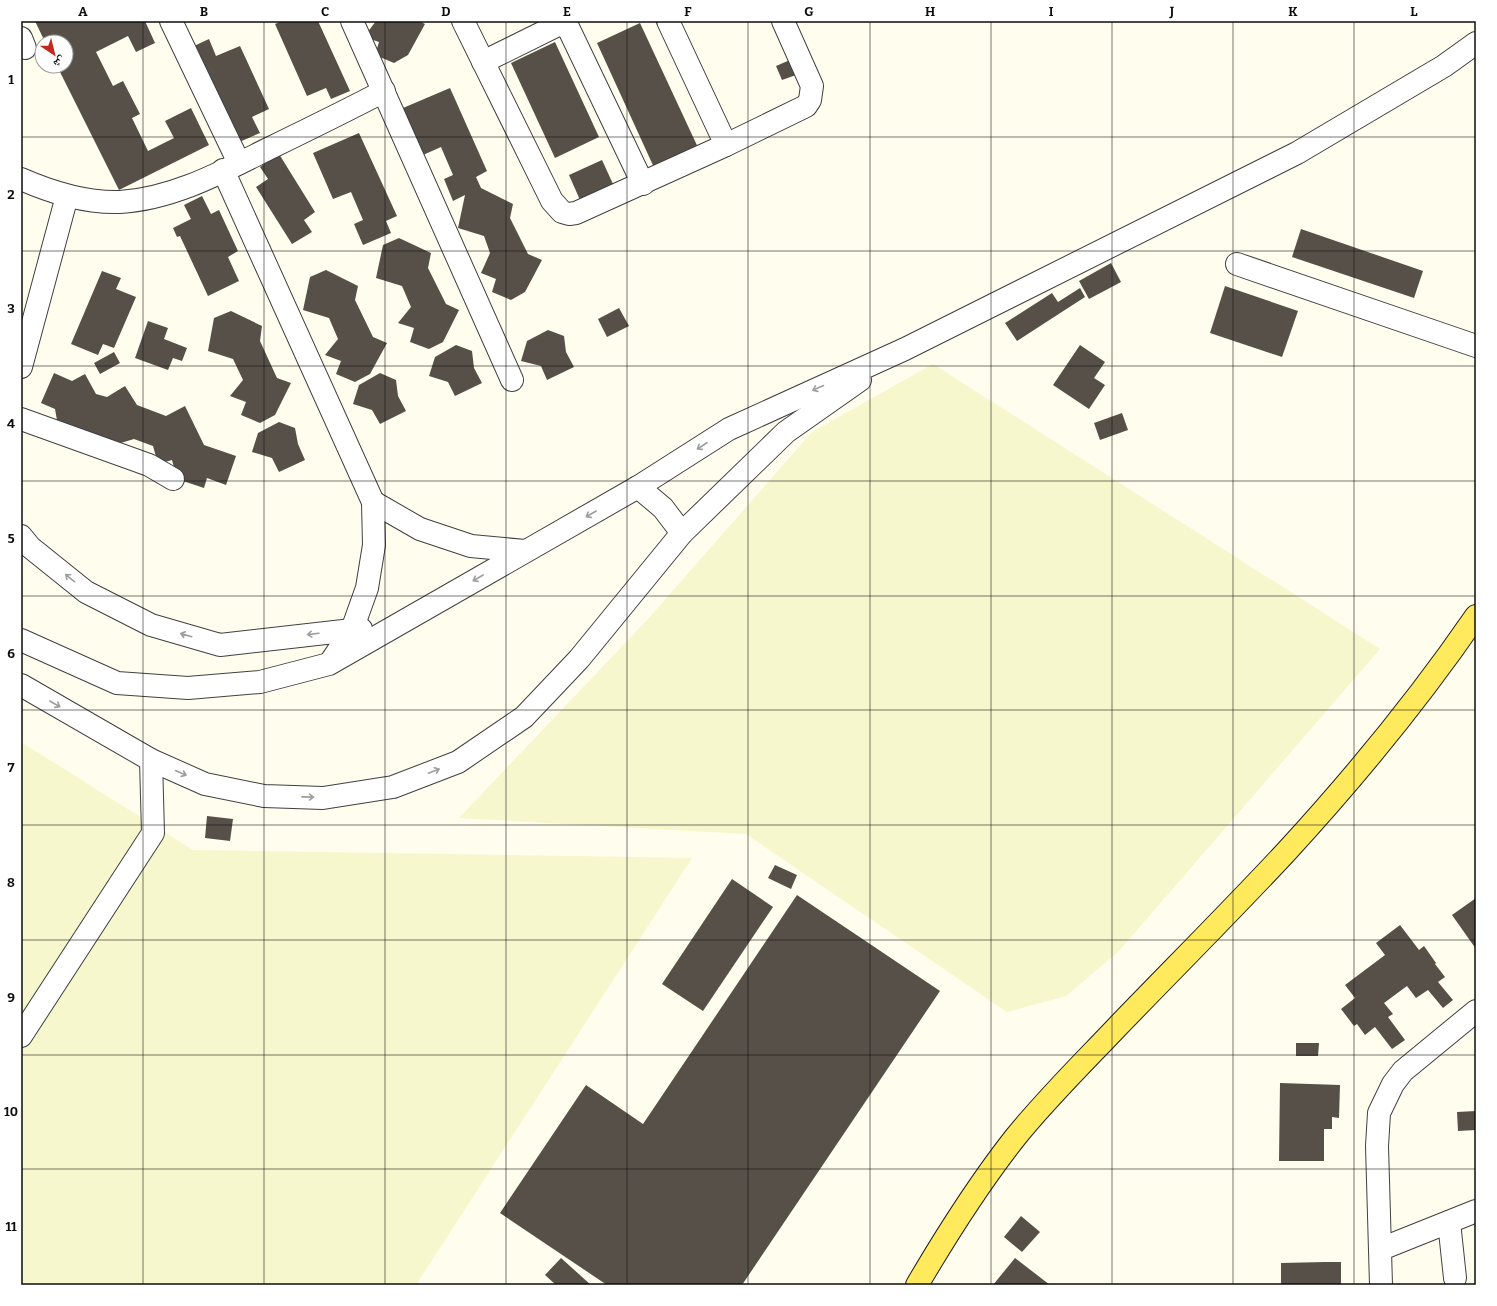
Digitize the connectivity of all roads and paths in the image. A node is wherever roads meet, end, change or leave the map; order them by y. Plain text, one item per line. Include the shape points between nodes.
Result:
1 (171, 21) edge
2 (352, 21) edge
3 (463, 21) edge
4 (565, 21) edge
5 (668, 21) edge
6 (783, 21) edge
7 (1476, 42) edge
8 (483, 62) junction
9 (384, 91) junction
10 (726, 145) junction
11 (231, 167) junction
12 (21, 179) edge
13 (643, 184) junction
14 (67, 196) junction
15 (1237, 264) dead end
16 (1476, 346) edge
17 (905, 349) junction
18 (21, 367) edge
19 (512, 380) dead end
20 (21, 419) edge
21 (173, 479) dead end
22 (638, 487) junction
23 (373, 502) junction
24 (682, 533) junction
25 (21, 536) edge
26 (525, 551) junction
27 (1476, 616) edge
28 (398, 625) junction
29 (352, 630) junction
30 (21, 640) edge
31 (329, 664) junction
32 (21, 685) edge
33 (151, 760) junction
34 (1476, 1011) edge
35 (21, 1036) edge
36 (1476, 1211) edge
37 (1449, 1222) junction
38 (1381, 1249) junction
39 (1455, 1278) dead end
40 (917, 1285) edge
41 (1381, 1285) edge

1 - 11 street
2 - 9 street
3 - 8 street
4 - 8 street
4 - 13 street
5 - 10 street
6 - 10 street via 812,86 810,100 800,110
7 - 17 street via 1444,66 1297,153
8 - 13 street via 556,207 569,214 576,213
9 - 11 street
9 - 19 street
10 - 13 street
11 - 14 street via 172,192 147,199 120,202
11 - 23 street
12 - 14 street
14 - 18 street
15 - 16 street
17 -> 22 street via 728,429
17 - 24 street via 786,432
20 - 21 street via 149,465
22 - 24 street via 663,508
22 -> 26 street
23 - 26 street via 420,529 471,546
23 - 29 street via 374,545 367,588
33 -> 24 street via 213,785 264,796 324,798 393,787 458,762 524,717 580,659
29 -> 25 street via 220,645 151,625 86,592 30,547
26 -> 28 street
27 - 40 main road via 1422,690 1328,804 1056,1091 1015,1138 943,1240
28 - 29 street
28 - 31 street
29 - 31 street
30 - 31 street via 117,683 188,688 260,682
32 -> 33 street
33 - 35 street via 153,833
34 - 38 street via 1403,1071 1393,1084 1379,1113 1377,1130
36 - 37 street
37 - 38 street
37 - 39 street
38 - 41 street

